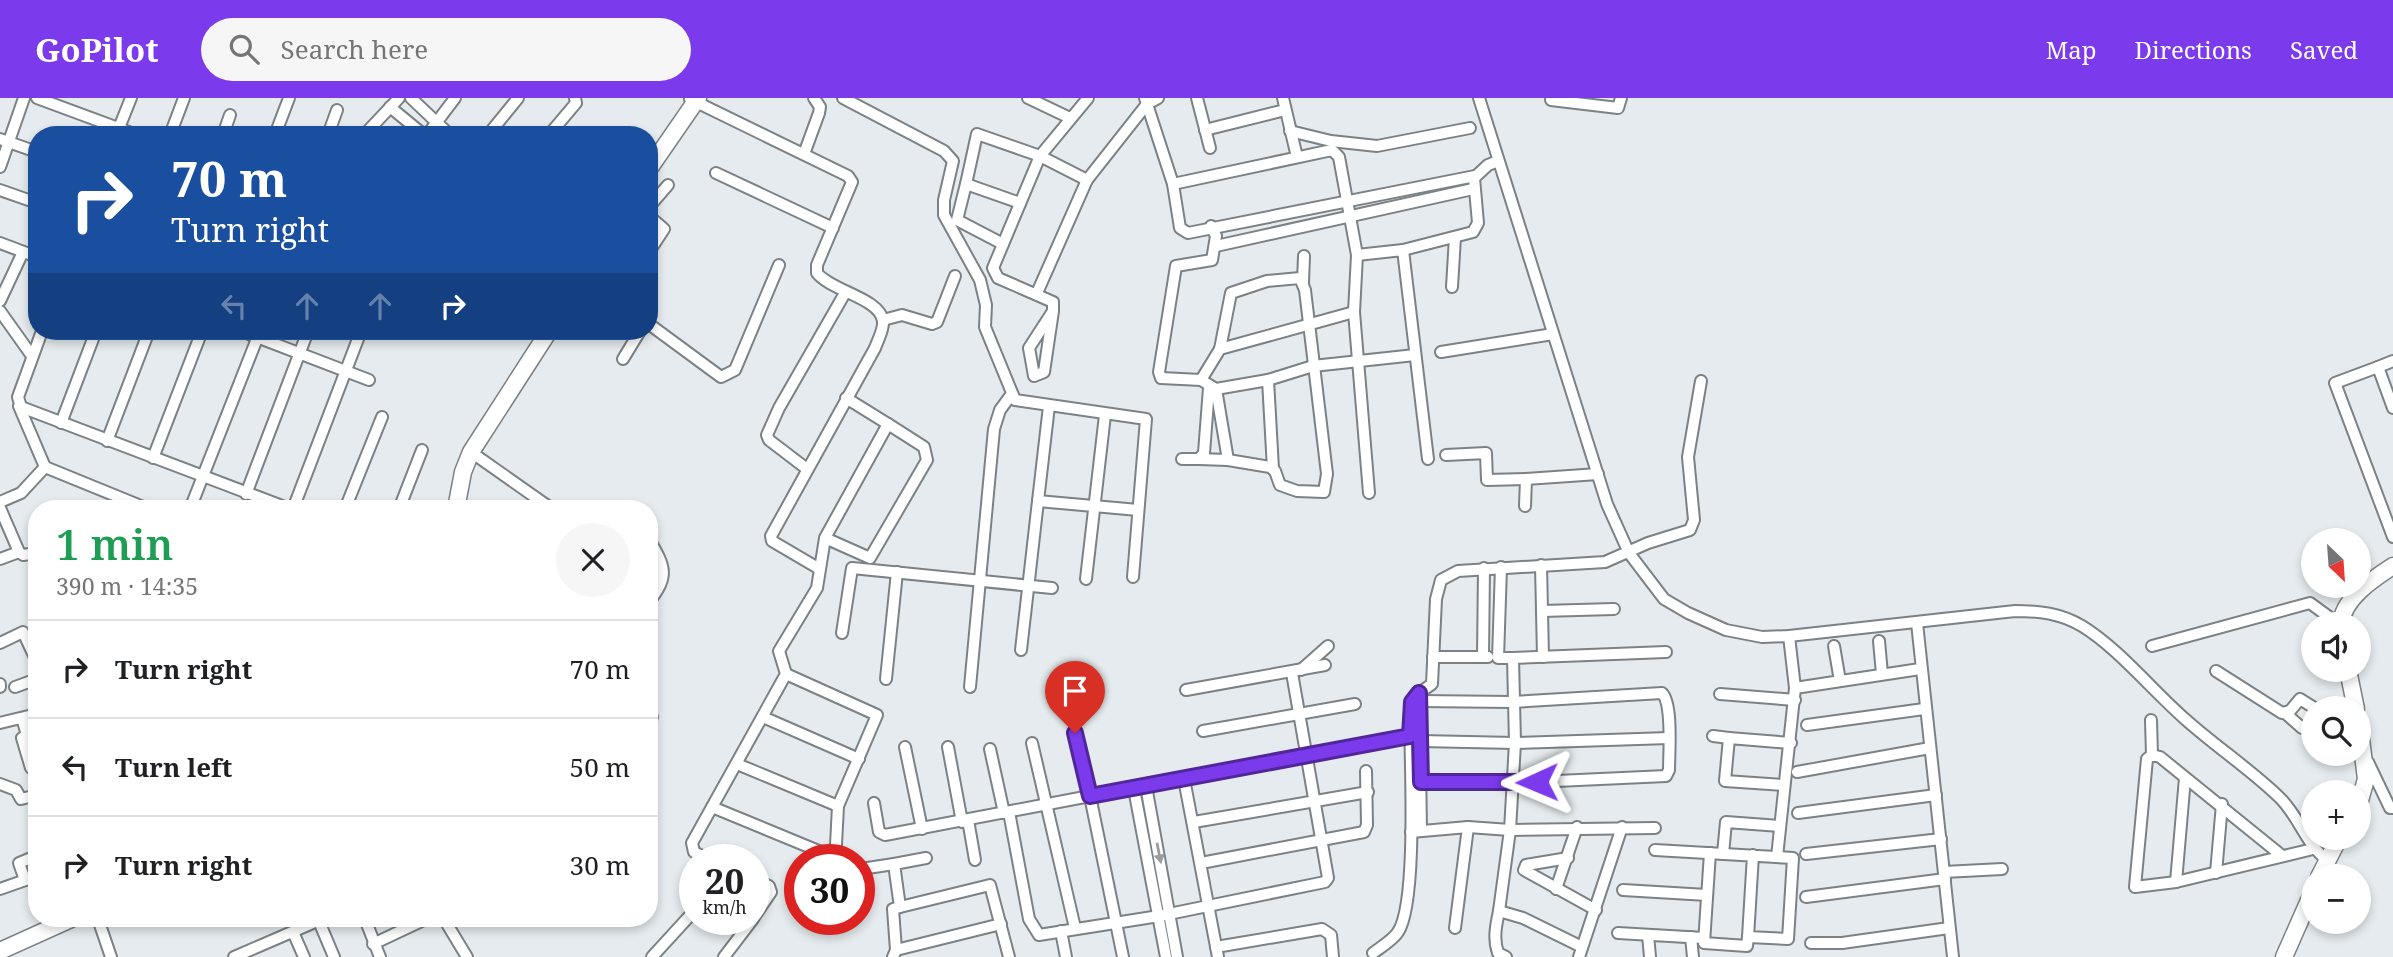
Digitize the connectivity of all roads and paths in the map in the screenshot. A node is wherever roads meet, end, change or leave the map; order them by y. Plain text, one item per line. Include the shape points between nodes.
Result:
1 (24, 98) edge
2 (37, 98) edge
3 (78, 98) edge
4 (131, 98) edge
5 (184, 98) edge
6 (289, 98) edge
7 (399, 98) edge
8 (411, 98) edge
9 (455, 98) edge
10 (518, 98) edge
11 (575, 98) edge
12 (814, 98) edge
13 (843, 98) edge
14 (1028, 98) edge
15 (1088, 98) edge
16 (1158, 98) edge
17 (1197, 98) edge
18 (1283, 98) edge
19 (1479, 98) edge
20 (1621, 98) edge
21 (694, 100) edge
22 (1551, 100) dead end
23 (1146, 101) edge
24 (1577, 101) edge
25 (390, 107) junction
26 (337, 110) dead end
27 (1285, 110) junction
28 (73, 111) junction
29 (230, 115) dead end
30 (1070, 118) junction
31 (436, 123) junction
32 (114, 126) edge
33 (121, 126) edge
34 (173, 126) edge
35 (226, 126) edge
36 (278, 126) edge
37 (331, 126) edge
38 (372, 126) edge
39 (414, 126) edge
40 (433, 126) edge
41 (440, 126) edge
42 (495, 126) edge
43 (557, 126) edge
44 (1470, 128) dead end
45 (1205, 130) junction
46 (1290, 131) junction
47 (5, 141) edge
48 (1346, 141) junction
49 (1210, 148) dead end
50 (28, 149) edge
51 (804, 154) junction
52 (658, 155) edge
53 (1040, 156) junction
54 (1297, 157) junction
55 (1339, 157) junction
56 (1498, 161) junction
57 (0, 167) edge
58 (716, 173) dead end
59 (1475, 176) junction
60 (1087, 180) junction
61 (966, 184) junction
62 (1173, 184) junction
63 (668, 185) dead end
64 (1473, 189) junction
65 (0, 190) edge
66 (658, 197) edge
67 (1348, 199) junction
68 (28, 200) edge
69 (1020, 203) junction
70 (1351, 215) junction
71 (658, 224) edge
72 (1211, 226) junction
73 (833, 228) junction
74 (1455, 237) junction
75 (658, 238) edge
76 (0, 243) edge
77 (1003, 244) junction
78 (1216, 246) junction
79 (1403, 250) junction
80 (23, 252) junction
81 (28, 254) edge
82 (1357, 255) junction
83 (1304, 256) dead end
84 (779, 265) dead end
85 (955, 276) dead end
86 (1303, 282) junction
87 (1452, 287) dead end
88 (845, 293) junction
89 (1037, 293) junction
90 (0, 301) edge
91 (0, 311) edge
92 (1053, 311) junction
93 (1354, 312) junction
94 (883, 320) junction
95 (1307, 324) junction
96 (658, 331) edge
97 (1552, 334) junction
98 (38, 340) edge
99 (93, 340) edge
100 (146, 340) edge
101 (199, 340) edge
102 (257, 340) edge
103 (271, 340) edge
104 (304, 340) edge
105 (358, 340) edge
106 (543, 340) edge
107 (635, 340) edge
108 (1220, 349) junction
109 (1441, 352) dead end
110 (299, 354) junction
111 (1415, 355) junction
112 (32, 356) junction
113 (623, 359) dead end
114 (2393, 361) edge
115 (1360, 362) junction
116 (1313, 366) junction
117 (2378, 367) junction
118 (346, 371) junction
119 (369, 380) dead end
120 (1268, 380) junction
121 (1701, 381) dead end
122 (1209, 386) junction
123 (1011, 395) junction
124 (846, 398) junction
125 (19, 406) junction
126 (1049, 406) junction
127 (2393, 408) edge
128 (1105, 415) junction
129 (382, 416) dead end
130 (61, 423) junction
131 (888, 424) junction
132 (107, 441) junction
133 (422, 450) dead end
134 (471, 452) junction
135 (1447, 455) dead end
136 (153, 458) junction
137 (1182, 459) dead end
138 (1199, 459) junction
139 (1428, 459) dead end
140 (1228, 460) junction
141 (45, 467) junction
142 (1273, 468) junction
143 (807, 469) junction
144 (1598, 474) junction
145 (203, 479) junction
146 (1526, 479) junction
147 (1369, 493) dead end
148 (246, 494) junction
149 (126, 500) edge
150 (194, 500) edge
151 (264, 500) edge
152 (295, 500) edge
153 (349, 500) edge
154 (403, 500) edge
155 (458, 500) edge
156 (539, 500) edge
157 (1038, 501) junction
158 (0, 502) edge
159 (1525, 506) dead end
160 (0, 508) edge
161 (1093, 508) junction
162 (1138, 510) junction
163 (2393, 537) edge
164 (825, 538) junction
165 (19, 552) junction
166 (1629, 553) junction
167 (28, 554) edge
168 (658, 557) edge
169 (0, 559) edge
170 (1541, 565) junction
171 (2393, 566) edge
172 (1501, 567) junction
173 (818, 568) junction
174 (1484, 568) junction
175 (897, 572) junction
176 (1133, 577) dead end
177 (978, 578) junction
178 (1086, 579) dead end
179 (1028, 584) junction
180 (1052, 588) dead end
181 (658, 589) edge
182 (1614, 609) dead end
183 (1542, 611) junction
184 (2322, 612) edge
185 (2342, 612) edge
186 (1917, 623) junction
187 (842, 633) dead end
188 (1789, 636) junction
189 (1879, 641) dead end
190 (0, 643) edge
191 (28, 643) edge
192 (1328, 646) dead end
193 (1834, 646) dead end
194 (2152, 646) dead end
195 (1021, 650) dead end
196 (1666, 652) dead end
197 (1433, 657) junction
198 (1483, 657) junction
199 (1543, 657) junction
200 (1498, 658) junction
201 (1513, 658) junction
202 (1325, 665) dead end
203 (1920, 668) junction
204 (2216, 671) dead end
205 (1296, 672) junction
206 (786, 674) junction
207 (1882, 674) junction
208 (886, 679) dead end
209 (1840, 681) junction
210 (28, 682) edge
211 (15, 687) dead end
212 (970, 687) dead end
213 (1795, 688) junction
214 (1186, 690) dead end
215 (1720, 694) dead end
216 (1419, 697) junction
217 (1794, 700) junction
218 (2301, 700) edge
219 (1512, 702) junction
220 (1355, 704) dead end
221 (1924, 709) junction
222 (1299, 712) junction
223 (2285, 713) junction
224 (28, 716) edge
225 (763, 717) junction
226 (22, 718) junction
227 (2151, 720) dead end
228 (0, 724) edge
229 (1807, 725) dead end
230 (2301, 727) edge
231 (1203, 731) dead end
232 (1075, 733) dead end
233 (1713, 736) dead end
234 (1669, 738) junction
235 (1729, 738) junction
236 (1415, 739) junction
237 (1032, 743) dead end
238 (1515, 743) junction
239 (1791, 743) junction
240 (905, 747) dead end
241 (948, 747) dead end
242 (1930, 748) junction
243 (990, 749) dead end
244 (2152, 755) junction
245 (1307, 756) junction
246 (28, 758) edge
247 (859, 759) junction
248 (2371, 763) edge
249 (737, 764) junction
250 (1366, 771) dead end
251 (1797, 772) dead end
252 (2185, 778) junction
253 (1184, 779) junction
254 (1421, 782) junction
255 (1513, 783) junction
256 (0, 784) edge
257 (1783, 785) junction
258 (1146, 786) junction
259 (1134, 789) junction
260 (1368, 792) junction
261 (1936, 795) junction
262 (1090, 796) junction
263 (28, 797) edge
264 (1315, 802) junction
265 (874, 803) dead end
266 (1045, 804) junction
267 (2222, 804) junction
268 (838, 806) junction
269 (712, 807) junction
270 (2392, 811) edge
271 (1007, 812) junction
272 (1798, 813) dead end
273 (965, 821) junction
274 (1194, 822) junction
275 (1780, 826) junction
276 (2301, 826) edge
277 (1468, 827) junction
278 (1577, 827) junction
279 (1622, 827) junction
280 (922, 828) junction
281 (1655, 828) dead end
282 (1510, 830) junction
283 (1416, 831) junction
284 (1941, 839) junction
285 (1323, 840) junction
286 (693, 844) edge
287 (1655, 850) dead end
288 (2308, 850) edge
289 (2314, 850) edge
290 (2333, 850) edge
291 (1710, 853) junction
292 (1723, 854) junction
293 (1807, 854) dead end
294 (1753, 855) junction
295 (2281, 855) junction
296 (1777, 857) junction
297 (926, 858) dead end
298 (1568, 858) junction
299 (28, 860) edge
300 (975, 860) dead end
301 (1506, 860) junction
302 (2328, 860) junction
303 (1201, 863) junction
304 (894, 864) junction
305 (2326, 864) edge
306 (1524, 866) junction
307 (875, 867) edge
308 (2002, 869) dead end
309 (2216, 873) junction
310 (28, 874) edge
311 (1945, 875) junction
312 (28, 879) edge
313 (2176, 882) junction
314 (0, 889) edge
315 (1556, 889) junction
316 (1623, 890) dead end
317 (1707, 895) junction
318 (1806, 898) dead end
319 (1209, 905) junction
320 (900, 907) junction
321 (1595, 910) junction
322 (1499, 911) junction
323 (1164, 914) junction
324 (2301, 918) edge
325 (1116, 923) junction
326 (1001, 924) junction
327 (56, 927) edge
328 (101, 927) edge
329 (303, 927) edge
330 (323, 927) edge
331 (368, 927) edge
332 (409, 927) edge
333 (448, 927) edge
334 (679, 927) edge
335 (1075, 928) junction
336 (1455, 928) dead end
337 (1949, 928) junction
338 (1061, 931) junction
339 (293, 932) junction
340 (1618, 933) dead end
341 (741, 935) edge
342 (1648, 935) junction
343 (1691, 937) junction
344 (1748, 937) junction
345 (1704, 938) junction
346 (1811, 943) dead end
347 (1842, 943) junction
348 (373, 944) junction
349 (8, 952) edge
350 (1217, 952) edge
351 (1581, 952) edge
352 (253, 953) edge
353 (894, 953) edge
354 (1373, 953) dead end
355 (463, 956) edge
356 (111, 957) edge
357 (234, 957) edge
358 (304, 957) edge
359 (334, 957) edge
360 (380, 957) edge
361 (652, 957) edge
362 (724, 957) edge
363 (1009, 957) edge
364 (1066, 957) edge
365 (1124, 957) edge
366 (1166, 957) edge
367 (1177, 957) edge
368 (1333, 957) edge
369 (1506, 957) edge
370 (1650, 957) edge
371 (1693, 957) edge
372 (1842, 957) edge
373 (1953, 957) edge
374 (2284, 957) edge

1 - 47 street
2 - 28 street
3 - 28 street
4 - 33 street
5 - 34 street
6 - 36 street
7 - 25 street
8 - 31 street
9 - 31 street
10 - 42 street
11 - 43 street via 576,103
12 - 51 street via 819,113
13 - 123 street via 944,151 953,161 944,215 980,280 985,327
14 - 30 street
15 - 30 street
16 - 23 street
17 - 45 street
18 - 27 street
19 - 56 street
20 - 24 street via 1618,108
21 - 51 street
21 - 52 street
22 - 24 street
23 - 60 street
23 - 62 street
25 - 38 street
25 - 39 street
26 - 37 street
27 - 45 street
27 - 46 street
28 - 32 street
29 - 35 street
30 - 53 street
31 - 40 street
31 - 41 street
44 - 48 street via 1377,146
45 - 49 street
46 - 48 street
46 - 54 street
47 - 50 street
47 - 57 street
48 - 55 street
51 - 73 street via 852,180
53 - 60 street
53 - 61 street via 977,134
53 - 69 street
54 - 55 street via 1332,150
54 - 62 street
55 - 67 street
56 - 59 street
56 - 97 street
58 - 73 street
59 - 64 street
59 - 67 street
60 - 89 street
61 - 69 street
61 - 77 street via 957,220
62 - 72 street via 1181,228 1188,233
63 - 66 street
64 - 70 street
64 - 74 street via 1477,227
65 - 68 street
67 - 70 street
67 - 72 street
69 - 77 street
70 - 78 street
70 - 82 street
71 - 75 street via 664,229
72 - 78 street
73 - 88 street via 817,273
74 - 79 street
74 - 87 street
76 - 80 street
77 - 89 street via 994,274
78 - 122 street via 1209,263 1176,266 1159,372 1164,379
79 - 82 street
79 - 111 street
80 - 81 street
80 - 90 street
82 - 93 street
83 - 86 street
84 - 96 street via 729,376 721,377
85 - 94 street via 937,322 902,315
86 - 95 street
86 - 108 street via 1296,276 1286,277 1231,293
88 - 94 street via 871,304
88 - 143 street via 767,435
89 - 92 street via 1051,299
91 - 112 street
92 - 92 street via 1044,372 1034,376 1029,348
93 - 95 street
93 - 115 street
94 - 124 street via 875,348
95 - 108 street
95 - 116 street
97 - 109 street
97 - 144 street
98 - 112 street
99 - 130 street
100 - 132 street
101 - 136 street
102 - 145 street
103 - 110 street
104 - 110 street
105 - 118 street
106 - 134 street
107 - 113 street
108 - 122 street
110 - 118 street
110 - 148 street
111 - 115 street
111 - 139 street
112 - 125 street
114 - 117 street
115 - 116 street
115 - 147 street
116 - 120 street
116 - 142 street via 1326,489 1283,487
117 - 127 street
117 - 163 street via 2335,383
118 - 119 street
118 - 152 street
120 - 122 street
120 - 142 street
121 - 166 street via 1688,457 1690,530
122 - 138 street via 1206,446
122 - 140 street
123 - 126 street via 1022,403
123 - 177 street via 994,429
124 - 131 street
124 - 143 street
125 - 130 street
125 - 141 street
126 - 128 street
126 - 157 street
128 - 161 street
128 - 162 street via 1146,419
129 - 153 street
130 - 132 street
131 - 164 street
131 - 164 street via 925,447 927,460 870,558
132 - 136 street
133 - 154 street
134 - 155 street
134 - 156 street
135 - 146 street via 1486,453 1487,480
136 - 145 street
137 - 138 street
138 - 140 street
140 - 142 street
141 - 149 street
141 - 158 street via 21,493
143 - 173 street via 771,536 772,541
144 - 146 street
144 - 166 street
145 - 148 street
145 - 150 street
146 - 159 street
148 - 151 street
157 - 161 street
157 - 179 street
160 - 165 street
161 - 162 street
161 - 178 street
162 - 176 street
164 - 173 street
165 - 167 street
165 - 169 street
166 - 170 street via 1605,562
166 - 188 street via 1664,599 1688,614 1747,635
168 - 181 street via 664,569
170 - 172 street
170 - 183 street
171 - 185 street
172 - 174 street
172 - 200 street
173 - 206 street via 817,588 779,651
174 - 197 street via 1458,571 1441,580
174 - 198 street
175 - 177 street
175 - 187 street via 852,568
175 - 208 street
177 - 179 street
177 - 212 street
179 - 180 street
179 - 195 street
182 - 183 street
183 - 199 street
184 - 194 street via 2310,603
186 - 188 street
186 - 203 street
186 - 276 street via 2043,611 2082,626 2280,798
188 - 213 street
189 - 207 street
190 - 191 street via 23,632
192 - 205 street
193 - 209 street
196 - 199 street
197 - 198 street
197 - 216 street via 1432,684
198 - 200 street
199 - 201 street
200 - 201 street
201 - 219 street
202 - 205 street
203 - 207 street
203 - 221 street
204 - 223 street
205 - 214 street
205 - 222 street
206 - 225 street
206 - 247 street via 875,712 877,718
207 - 209 street
209 - 213 street
210 - 211 street
213 - 217 street
215 - 217 street
216 - 219 street
216 - 236 street via 1412,702
217 - 239 street
218 - 223 street
219 - 234 street via 1662,693 1667,700
219 - 238 street
220 - 222 street
221 - 229 street
221 - 242 street
222 - 231 street
222 - 245 street
223 - 230 street
224 - 226 street
225 - 247 street
225 - 249 street
226 - 228 street
226 - 246 street
227 - 244 street
232 - 262 street
233 - 235 street
234 - 238 street
234 - 255 street via 1666,776
235 - 239 street
235 - 257 street via 1725,781
236 - 238 street
236 - 245 street
236 - 254 street
236 - 283 street
237 - 266 street
238 - 255 street
239 - 257 street via 1788,780
240 - 280 street
241 - 273 street
242 - 251 street
242 - 261 street
243 - 271 street
244 - 252 street
244 - 313 street via 2143,772 2133,884
245 - 253 street
245 - 264 street
247 - 268 street
248 - 270 street
249 - 268 street
249 - 269 street
250 - 260 street
252 - 267 street
252 - 313 street
253 - 258 street
253 - 274 street
254 - 255 street
254 - 283 street
255 - 282 street
256 - 263 street via 16,790 21,799
257 - 275 street
258 - 259 street
258 -> 323 street
259 - 262 street
259 - 323 street
260 - 264 street
260 - 285 street via 1366,829
261 - 272 street
261 - 284 street
262 - 266 street
262 - 325 street
264 - 274 street
264 - 285 street
265 - 280 street via 880,834
266 - 271 street
266 - 335 street
267 - 295 street
267 - 309 street
268 - 269 street via 836,845 826,854
269 - 286 street
271 - 273 street
271 - 338 street via 1033,931 1039,935
273 - 280 street
273 - 300 street
274 - 303 street
275 - 292 street via 1726,822
275 - 296 street
277 - 282 street
277 - 283 street
277 - 336 street
278 - 279 street
278 - 282 street
278 - 298 street
279 - 281 street
279 - 321 street
282 - 301 street
283 - 354 street via 1407,902 1398,932
284 - 293 street
284 - 311 street
285 - 303 street
285 - 319 street via 1325,882
287 - 291 street
288 - 295 street
289 - 302 street
290 - 302 street
291 - 292 street
291 - 317 street
292 - 294 street
294 - 296 street
294 - 344 street
295 - 309 street
296 - 344 street via 1793,858 1788,939
297 - 304 street
298 - 306 street
298 - 315 street
299 - 310 street via 19,863
301 - 306 street
301 - 322 street
302 - 305 street
303 - 319 street
304 - 307 street
304 - 320 street
306 - 315 street via 1526,872
308 - 311 street
309 - 313 street
311 - 318 street
311 - 337 street
312 - 314 street
315 - 321 street
316 - 317 street
317 - 345 street
319 - 323 street
319 - 350 street
320 - 326 street via 990,885
320 - 353 street via 893,909
321 - 351 street
322 - 351 street via 1523,918
322 - 369 street via 1496,947
323 - 325 street
323 - 366 street
323 - 367 street
324 - 374 street
325 - 335 street
325 - 365 street
326 - 353 street
326 - 363 street
327 - 349 street
328 - 356 street
329 - 339 street
330 - 359 street
331 - 348 street
332 - 348 street
333 - 355 street
334 - 361 street
335 - 338 street
337 - 347 street
337 - 373 street
338 - 364 street
339 - 352 street
339 - 358 street
340 - 342 street
341 - 362 street
342 - 343 street
342 - 370 street
343 - 345 street
343 - 371 street
344 - 345 street via 1747,946 1704,943
346 - 347 street
347 - 372 street
348 - 360 street
350 - 368 street via 1322,929 1331,936
352 - 357 street

